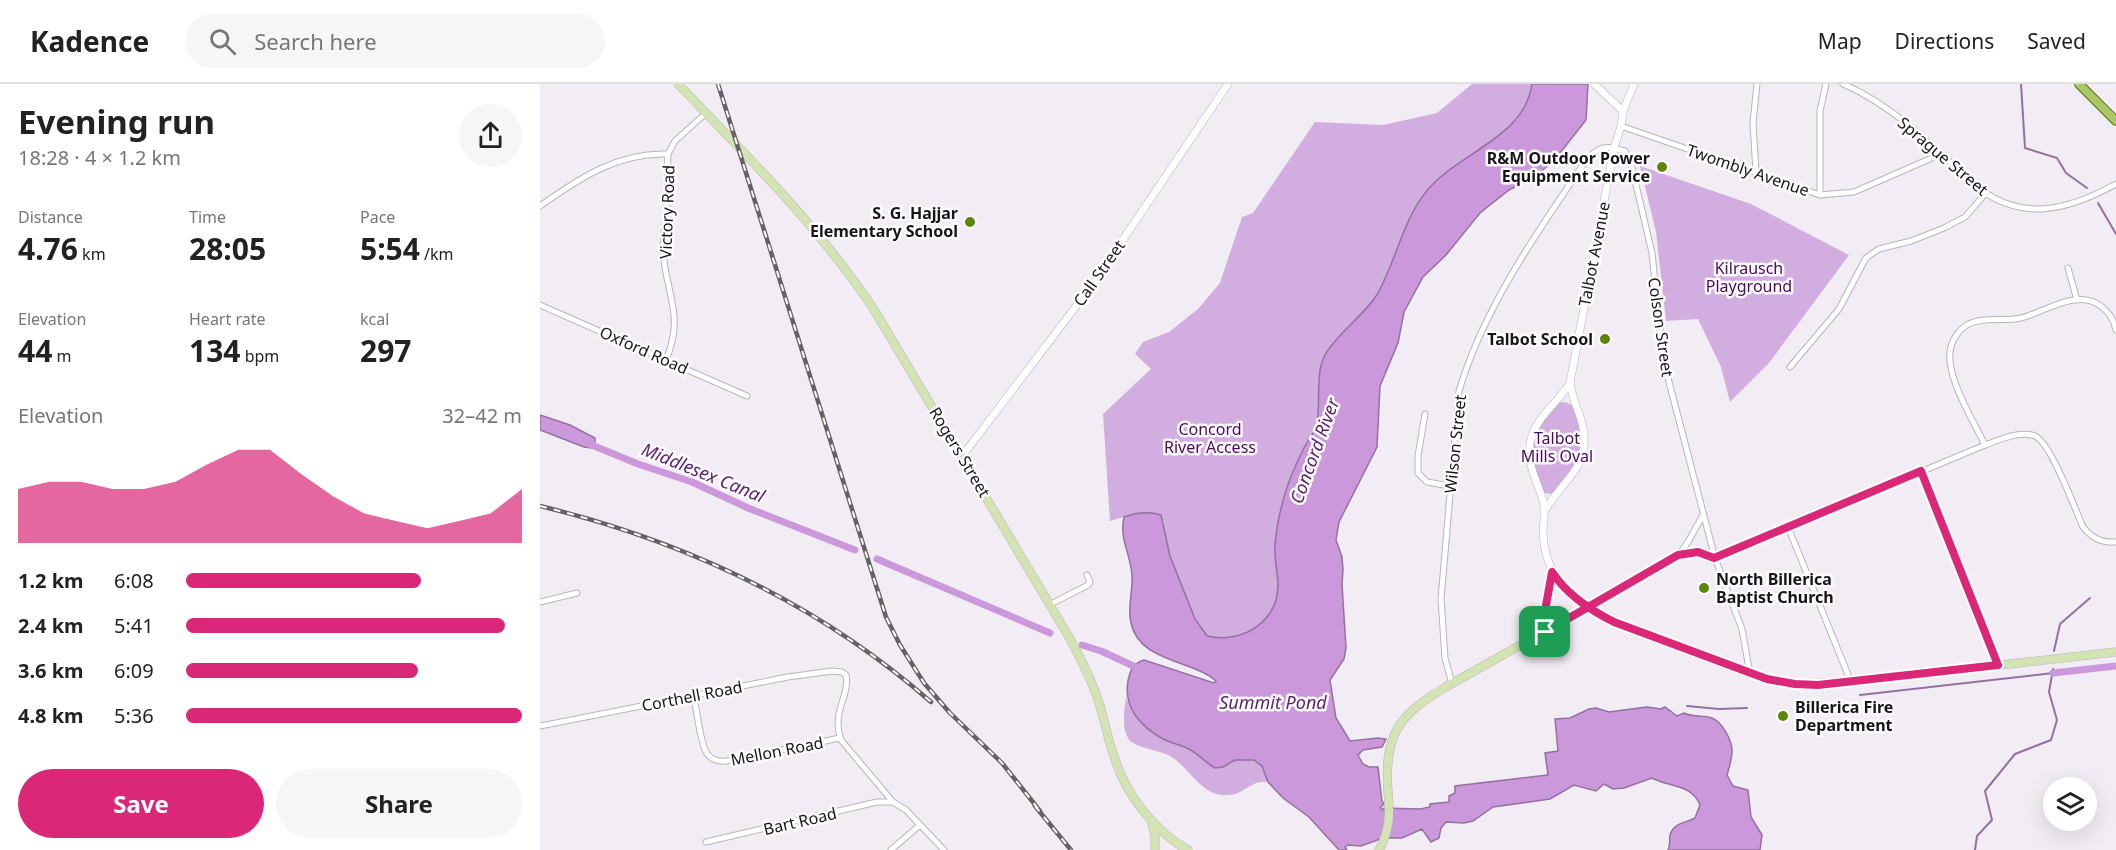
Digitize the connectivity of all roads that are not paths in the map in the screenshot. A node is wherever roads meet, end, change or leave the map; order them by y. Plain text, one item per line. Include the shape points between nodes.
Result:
1 (678, 84) edge
2 (1228, 84) edge
3 (1594, 84) edge
4 (1634, 84) edge
5 (1757, 84) edge
6 (1826, 84) edge
7 (1843, 84) edge
8 (2079, 84) edge
9 (1623, 111) junction
10 (706, 114) junction
11 (2116, 121) edge
12 (1621, 126) junction
13 (1614, 148) junction
14 (668, 154) junction
15 (1941, 154) junction
16 (1756, 172) junction
17 (2116, 184) edge
18 (1985, 194) junction
19 (1820, 195) junction
20 (540, 206) edge
21 (2068, 268) dead end
22 (2077, 300) junction
23 (540, 305) edge
24 (2116, 330) edge
25 (666, 360) junction
26 (1790, 367) dead end
27 (1570, 383) junction
28 (747, 396) dead end
29 (1425, 414) dead end
30 (1984, 445) junction
31 (963, 455) junction
32 (1921, 471) junction
33 (1450, 486) junction
34 (1545, 510) junction
35 (1702, 515) junction
36 (1788, 526) junction
37 (2116, 542) edge
38 (1678, 555) junction
39 (1714, 558) junction
40 (1552, 572) junction
41 (1087, 575) dead end
42 (577, 593) dead end
43 (540, 602) edge
44 (1051, 604) junction
45 (1588, 607) junction
46 (1545, 632) junction
47 (2116, 652) edge
48 (1998, 665) junction
49 (1750, 674) junction
50 (1851, 682) junction
51 (1452, 684) junction
52 (693, 696) junction
53 (540, 726) edge
54 (840, 738) junction
55 (893, 802) junction
56 (1150, 820) junction
57 (920, 825) junction
58 (706, 842) dead end
59 (891, 850) edge
60 (944, 850) edge
61 (1155, 850) edge
62 (1172, 850) edge
63 (1186, 850) edge
64 (1379, 850) edge

1 - 10 main road, Rogers Street
2 - 31 street, Call Street via 1093,284
3 - 9 street
4 - 9 street
5 - 16 street via 1753,123
6 - 19 street via 1820,111
7 - 15 street, Sprague Street via 1865,94 1906,123
8 - 11 main road
9 - 12 street
10 - 14 street, Victory Road via 675,141
10 - 31 main road, Rogers Street via 787,199 848,272
12 - 13 street, Talbot Avenue
12 - 16 street, Twombly Avenue
13 - 27 street, Talbot Avenue
13 - 33 street, Wilson Street via 1599,149 1580,170 1529,244 1467,365 1459,391
13 - 35 street, Colson Street via 1630,159 1648,231 1663,359
14 - 20 street via 639,155 608,164
14 - 25 street, Victory Road via 663,248 675,318 674,338
15 - 18 street, Sprague Street
15 - 19 street, Twombly Avenue via 1854,192
16 - 19 street, Twombly Avenue
17 - 18 street, Sprague Street via 2088,198 2044,210 2001,203
18 - 26 street via 1965,217 1911,241 1879,249 1866,258 1839,309
21 - 22 street
22 - 24 street via 2098,304 2112,318
22 - 30 street via 2018,319 1981,321 1958,332 1949,361
23 - 25 street, Oxford Road
25 - 28 street, Oxford Road
27 - 34 street, Talbot Avenue via 1583,427 1583,452 1574,475
27 - 34 street, Talbot Avenue via 1543,416 1531,440 1529,460
29 - 33 street via 1418,473 1427,482
30 - 32 street
30 - 37 street via 2013,436 2035,436 2047,447 2083,527 2091,537
31 - 44 main road, Rogers Street
32 - 36 street
32 - 48 street
33 - 51 street, Wilson Street via 1441,604 1445,658
34 - 40 street, Talbot Avenue via 1544,542
35 - 38 street
35 - 39 street, Colson Street
36 - 39 street
36 - 50 street
38 - 39 street via 1698,552
38 - 45 street
39 - 49 street, Colson Street via 1739,620
40 - 45 street, Talbot Avenue
40 - 46 street, Talbot Avenue via 1543,622
41 - 44 street via 1088,585
42 - 43 street
44 - 56 main road, Rogers Street via 1095,691 1121,775
45 - 46 main road
45 - 49 main road via 1632,630
46 - 51 main road
47 - 48 main road
48 - 50 main road
49 - 50 main road via 1795,684
51 - 64 main road via 1416,706 1395,731 1387,764 1389,824
52 - 53 street, Corthell Road
52 - 54 street, Mellon Road via 705,751 714,760 726,761
52 - 54 street, Corthell Road via 798,675 832,671 845,674 847,684 838,715
54 - 55 street
55 - 57 street
55 - 58 street, Bart Road via 877,802
56 - 61 main road
56 - 63 main road, Rogers Street
57 - 59 street
57 - 60 street
62 - 63 main road

